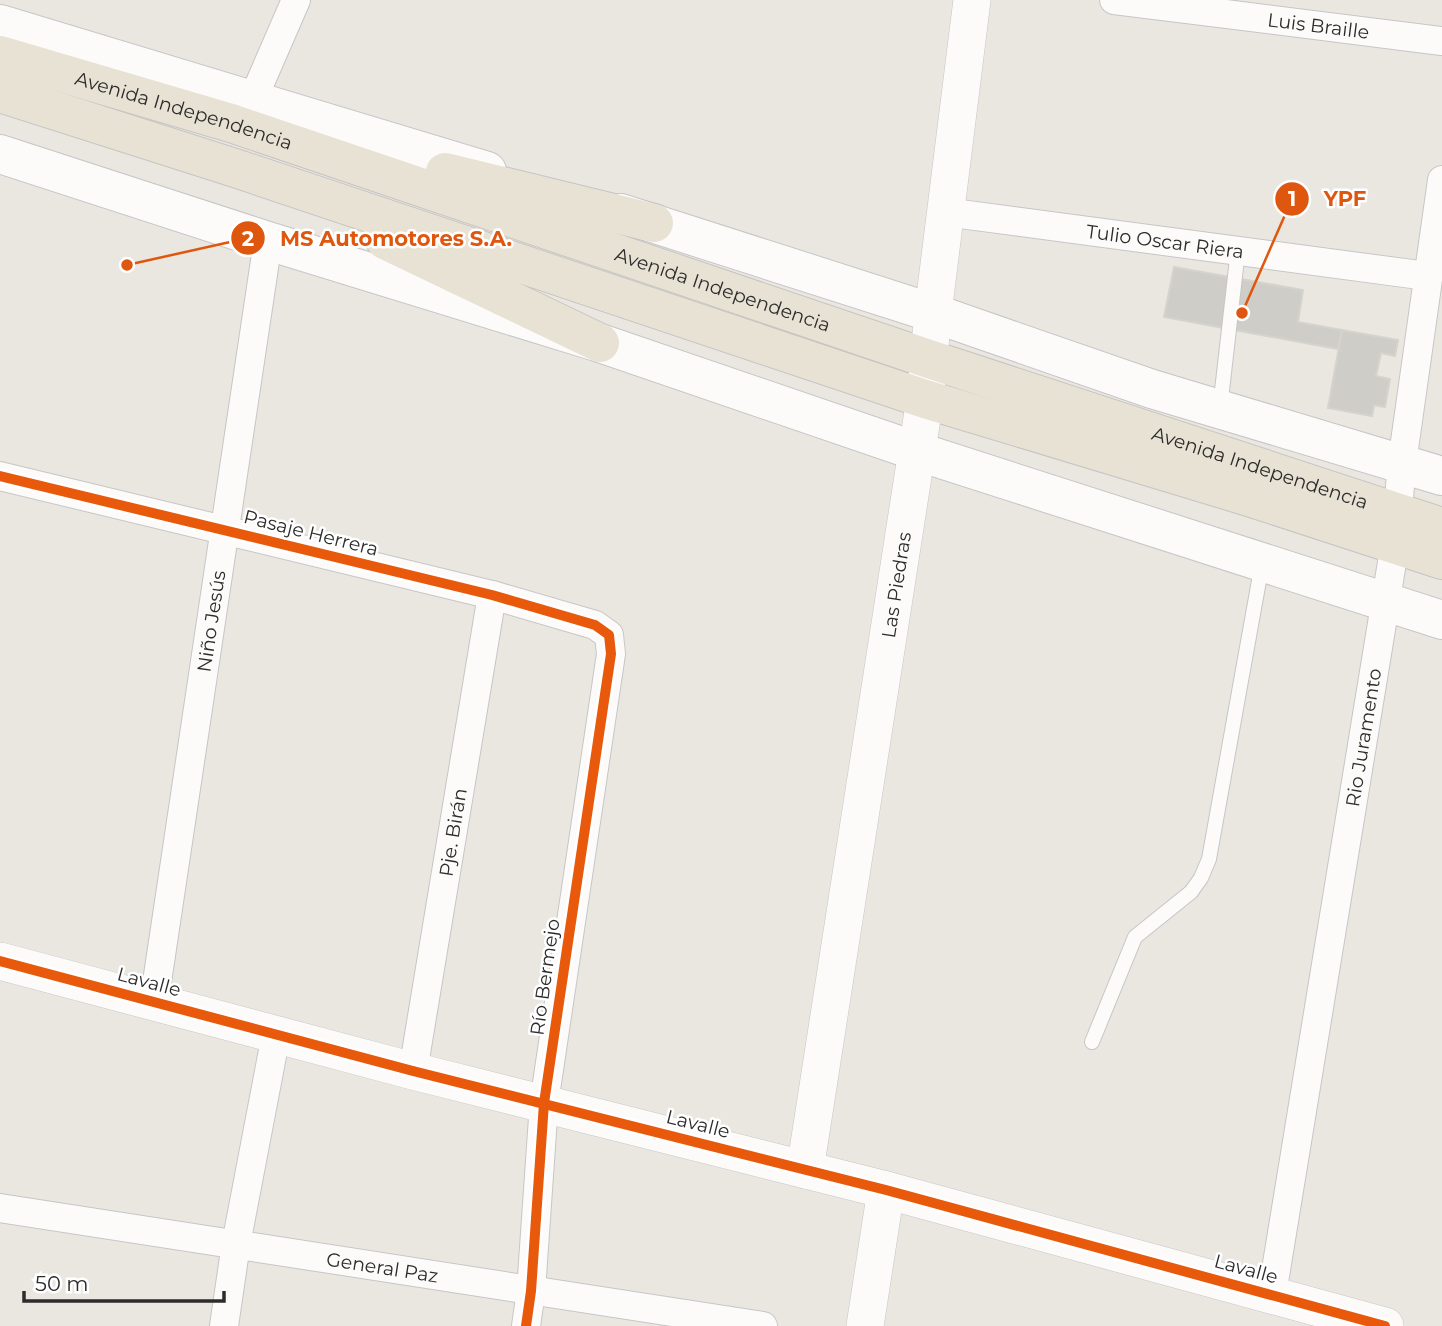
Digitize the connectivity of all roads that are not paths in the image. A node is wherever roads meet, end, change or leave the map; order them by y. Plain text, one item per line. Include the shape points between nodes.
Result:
1 (296, 0) edge
2 (972, 0) edge
3 (1114, 0) edge
4 (1442, 41) edge
5 (0, 57) edge
6 (242, 111) junction
7 (0, 154) edge
8 (234, 168) junction
9 (1442, 180) edge
10 (945, 212) junction
11 (654, 223) joint
12 (268, 241) junction
13 (1238, 250) junction
14 (1427, 275) junction
15 (933, 313) junction
16 (600, 343) junction
17 (929, 359) junction
18 (925, 399) junction
19 (1220, 409) junction
20 (916, 451) junction
21 (1402, 463) junction
22 (0, 476) edge
23 (1442, 476) edge
24 (1442, 527) edge
25 (1396, 528) junction
26 (226, 531) junction
27 (1442, 560) edge
28 (1262, 563) junction
29 (492, 595) junction
30 (1386, 603) junction
31 (1442, 620) edge
32 (610, 635) joint
33 (0, 961) edge
34 (154, 1002) junction
35 (276, 1035) junction
36 (1091, 1041) dead end
37 (413, 1071) junction
38 (544, 1103) junction
39 (805, 1170) junction
40 (886, 1190) junction
41 (0, 1208) edge
42 (236, 1244) junction
43 (531, 1291) junction
44 (1272, 1294) junction
45 (1320, 1317) edge
46 (224, 1326) edge
47 (526, 1326) edge
48 (763, 1326) edge
49 (865, 1326) edge
50 (1385, 1326) edge

1 - 6 street
2 - 10 street, Las Piedras
3 - 4 street, Luis Braille
5 - 6 highway, Avenida Independencia
5 - 8 highway, Avenida Independencia
6 - 11 highway via 375,155
6 - 17 highway, Avenida Independencia
7 - 12 main road
8 - 16 highway
8 - 18 highway, Avenida Independencia
9 - 14 street, Rio Juramento
10 - 13 street, Tulio Oscar Riera
10 - 15 street, Las Piedras
11 - 15 main road
12 - 16 main road
12 - 26 street, Niño Jesús
13 - 14 street, Tulio Oscar Riera
13 - 19 lane
14 - 21 street, Rio Juramento
15 - 17 street, Las Piedras
15 - 19 main road
16 - 20 main road
17 - 18 street, Las Piedras
17 - 25 highway, Avenida Independencia
18 - 20 street, Las Piedras
18 - 25 highway, Avenida Independencia via 1249,497
19 - 21 main road
20 - 28 main road
20 - 39 street, Las Piedras
21 - 23 main road
21 - 25 street, Rio Juramento
22 - 26 street, Pasaje Herrera
24 - 25 highway, Avenida Independencia
25 - 27 highway, Avenida Independencia
25 - 30 street, Rio Juramento
26 - 29 street, Pasaje Herrera
26 - 34 street, Niño Jesús
28 - 30 main road
28 - 36 lane via 1209,859 1191,892 1135,937
29 - 32 street, Pasaje Herrera via 595,625
29 - 37 street, Pje. Birán
30 - 31 main road
30 - 44 street, Rio Juramento
32 - 38 street, Río Bermejo via 611,654
33 - 34 street, Lavalle
34 - 35 street, Lavalle
35 - 37 street, Lavalle
35 - 42 street
37 - 38 street, Lavalle
38 - 39 street, Lavalle
38 - 43 street, Río Bermejo
39 - 40 street, Lavalle
40 - 44 street, Lavalle
40 - 49 street
41 - 42 street, General Paz
42 - 43 street, General Paz
42 - 46 street
43 - 47 street, Río Bermejo
43 - 48 street, General Paz
44 - 45 street, Lavalle
45 - 50 street, Lavalle

